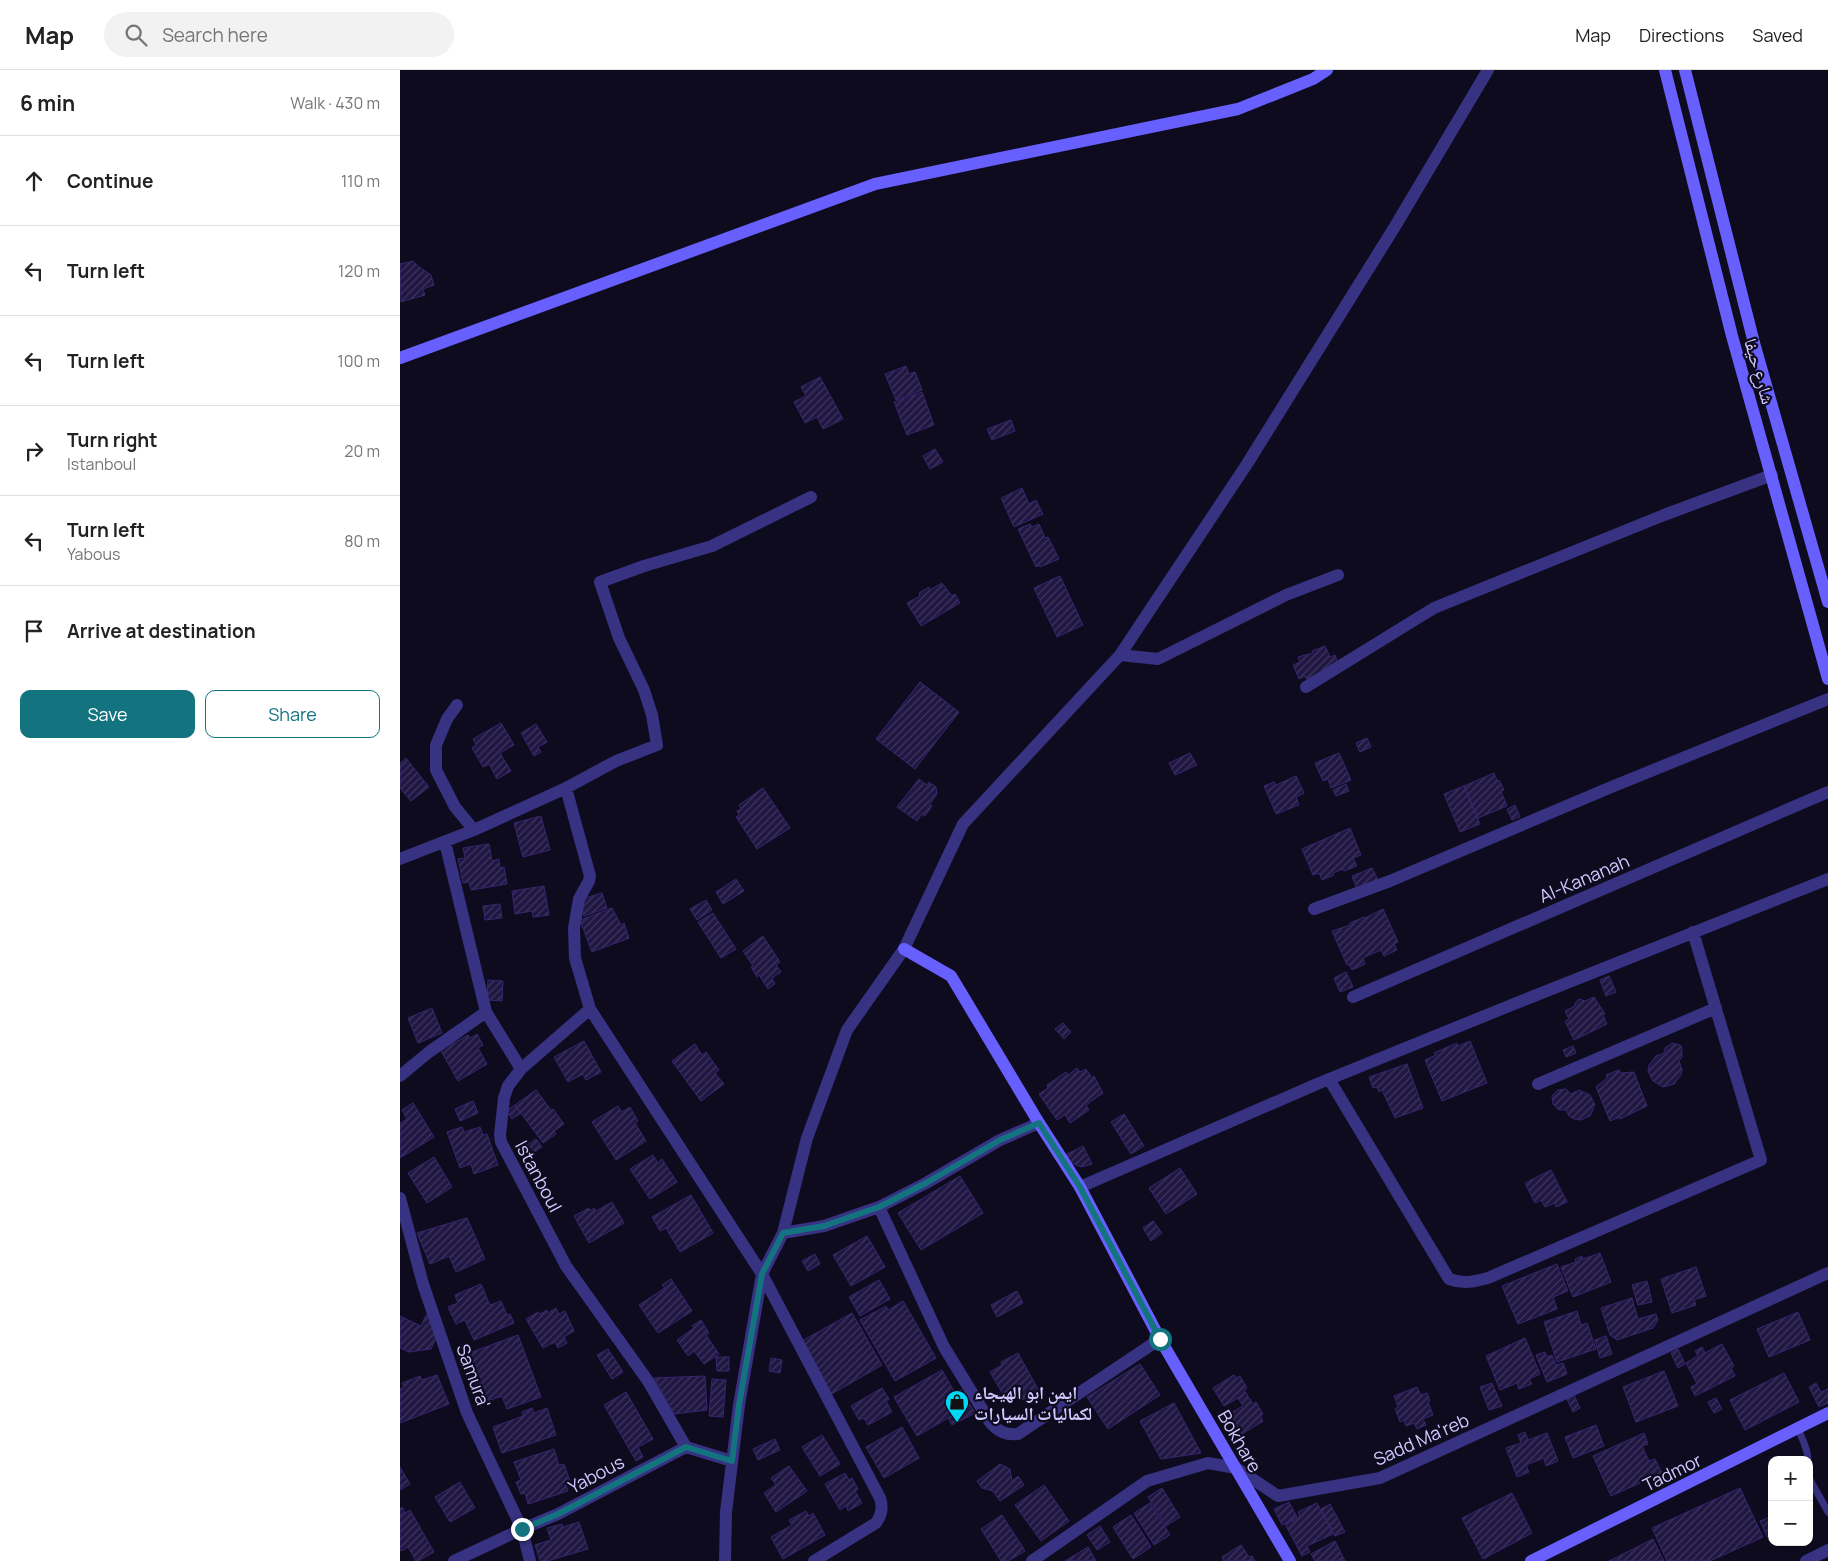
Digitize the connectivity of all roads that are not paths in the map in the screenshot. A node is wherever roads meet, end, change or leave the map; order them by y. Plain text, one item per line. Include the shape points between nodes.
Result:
1 (1327, 70) edge
2 (1488, 70) edge
3 (1665, 70) edge
4 (1685, 70) edge
5 (400, 358) edge
6 (1772, 475) junction
7 (811, 497) dead end
8 (1338, 575) dead end
9 (1828, 602) edge
10 (1120, 655) junction
11 (1828, 679) edge
12 (1306, 687) dead end
13 (1828, 699) edge
14 (457, 705) dead end
15 (566, 788) junction
16 (1828, 792) edge
17 (474, 830) junction
18 (445, 842) junction
19 (400, 848) edge
20 (417, 853) junction
21 (400, 859) edge
22 (1828, 879) edge
23 (1314, 909) dead end
24 (1693, 932) junction
25 (904, 949) junction
26 (1353, 996) dead end
27 (1716, 1008) junction
28 (590, 1009) junction
29 (486, 1012) junction
30 (521, 1069) junction
31 (400, 1076) edge
32 (1329, 1079) junction
33 (1538, 1084) dead end
34 (1039, 1123) junction
35 (1080, 1187) junction
36 (400, 1198) edge
37 (879, 1207) junction
38 (783, 1233) junction
39 (1828, 1273) edge
40 (762, 1274) junction
41 (1160, 1339) junction
42 (1828, 1413) edge
43 (1798, 1429) junction
44 (686, 1447) junction
45 (1809, 1456) edge
46 (732, 1461) junction
47 (1236, 1468) junction
48 (1813, 1485) edge
49 (1828, 1512) edge
50 (522, 1529) junction
51 (1828, 1550) edge
52 (454, 1561) edge
53 (530, 1561) edge
54 (725, 1561) edge
55 (814, 1561) edge
56 (1032, 1561) edge
57 (1290, 1561) edge
58 (1531, 1561) edge
59 (1806, 1561) edge

1 - 5 street via 1313,79 1238,109 875,184
2 - 10 street via 1247,464
3 - 6 street, شارع حيفا via 1732,336
4 - 9 street, شارع حيفا via 1754,343
6 - 11 street, شارع حيفا
6 - 12 street via 1434,608
7 - 15 street via 712,546 600,582 619,638 644,690 657,744 616,761
8 - 10 street via 1286,595 1158,659
10 - 25 street via 963,824
13 - 23 street via 1390,881
14 - 17 street via 436,745 436,770 456,807
15 - 17 street
15 - 28 street via 590,876 579,899 574,928 575,958
16 - 26 street, Al-Kananah
17 - 18 street
18 - 20 street
18 - 29 street
19 - 20 street
20 - 21 street
22 - 24 street
24 - 27 street
24 - 32 street
25 - 34 street, Bokhare via 951,976
25 - 38 street via 847,1030 807,1138
27 - 32 street via 1761,1160 1488,1278 1470,1282 1449,1279
27 - 33 street
28 - 30 street, Istanboul
28 - 40 street
29 - 30 street
29 - 31 street
30 - 44 street, Istanboul via 508,1086 504,1098 500,1135 503,1147 566,1266 648,1381
32 - 35 street
34 - 35 street, Bokhare
34 - 37 street via 1000,1140
35 - 41 street, Bokhare
36 - 50 street, Samura' via 423,1284 467,1413
37 - 38 street via 824,1226
37 - 41 street via 944,1346 990,1422 1002,1433 1018,1434
38 - 40 street
39 - 47 street, Sadd Ma'reb via 1380,1478 1278,1496
40 - 46 street
40 - 55 street via 882,1505 880,1517 873,1526
41 - 47 street, Bokhare
42 - 43 street, Tadmor
43 - 45 lane
43 - 58 street, Tadmor
44 - 46 street
44 - 50 street, Yabous via 558,1514
46 - 54 street
47 - 56 street, Sadd Ma'reb via 1208,1463 1147,1481
47 - 57 street, Bokhare
48 - 49 lane
50 - 52 street, Yabous
50 - 53 street, Samura'
51 - 59 street

